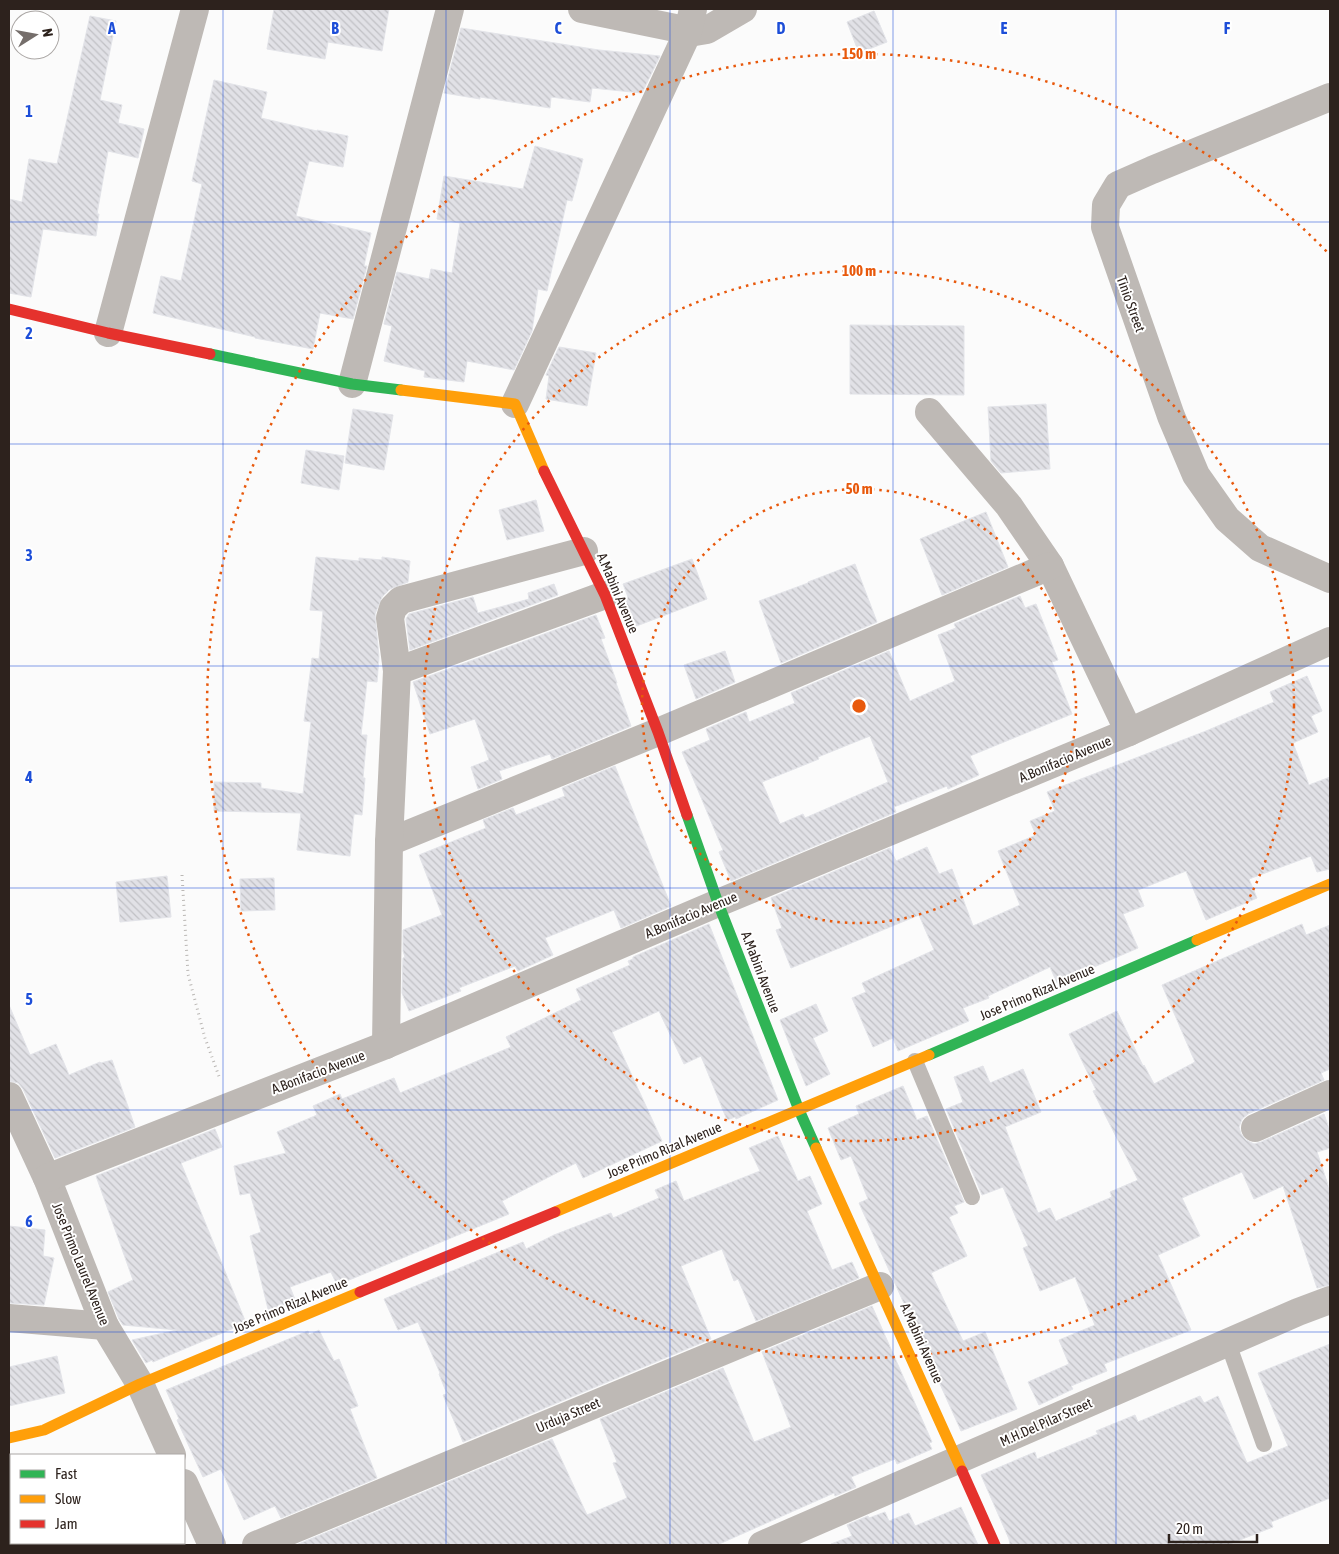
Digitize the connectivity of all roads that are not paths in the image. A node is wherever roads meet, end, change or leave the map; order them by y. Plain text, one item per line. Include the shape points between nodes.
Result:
1 (195, 9) edge
2 (450, 9) edge
3 (582, 9) edge
4 (743, 9) edge
5 (690, 20) edge
6 (1330, 97) edge
7 (9, 309) edge
8 (108, 333) junction
9 (352, 384) junction
10 (515, 404) junction
11 (929, 412) dead end
12 (584, 552) junction
13 (1050, 566) junction
14 (1330, 579) edge
15 (605, 594) junction
16 (1330, 641) edge
17 (396, 671) junction
18 (658, 732) junction
19 (1129, 732) junction
20 (389, 842) junction
21 (1330, 884) edge
22 (718, 904) junction
23 (386, 1046) junction
24 (915, 1061) junction
25 (1330, 1094) edge
26 (9, 1096) edge
27 (799, 1110) junction
28 (1255, 1128) dead end
29 (19, 1137) edge
30 (47, 1178) junction
31 (972, 1197) dead end
32 (880, 1286) junction
33 (1330, 1300) edge
34 (9, 1318) edge
35 (105, 1326) junction
36 (1228, 1343) junction
37 (140, 1384) junction
38 (9, 1438) edge
39 (1264, 1444) dead end
40 (172, 1454) edge
41 (958, 1461) junction
42 (185, 1484) edge
43 (212, 1545) edge
44 (256, 1545) edge
45 (762, 1545) edge
46 (995, 1545) edge

1 - 8 street
2 - 9 street
3 - 5 street
4 - 5 street via 707,30
5 - 10 street
6 - 14 street, Tinio Street via 1118,185 1106,205 1105,227 1171,416 1196,475 1227,519 1260,548
7 - 8 street
8 - 9 street
9 - 10 street
10 - 12 street, A.Mabini Avenue
11 - 13 street via 1009,506
12 - 15 street, A.Mabini Avenue
12 - 17 street via 401,600 393,608 390,618
13 - 18 street
13 - 19 street
15 - 17 street
15 - 18 street, A.Mabini Avenue
16 - 19 street, A.Bonifacio Avenue
17 - 20 street
18 - 20 street
18 - 22 street, A.Mabini Avenue
19 - 22 street, A.Bonifacio Avenue
20 - 23 street
21 - 24 street, Jose Primo Rizal Avenue
22 - 23 street, A.Bonifacio Avenue
22 - 27 street, A.Mabini Avenue
23 - 30 street, A.Bonifacio Avenue
24 - 27 street, Jose Primo Rizal Avenue
24 - 31 lane
25 - 28 street
26 - 29 street, Jose Primo Laurel Avenue
27 - 32 street, A.Mabini Avenue
27 - 37 street, Jose Primo Rizal Avenue
29 - 30 street, Jose Primo Laurel Avenue
30 - 35 street, Jose Primo Laurel Avenue
32 - 41 street, A.Mabini Avenue
32 - 44 street, Urduja Street
33 - 36 street, M.H.Del Pilar Street
34 - 35 street
35 - 37 street, Jose Primo Laurel Avenue
36 - 39 lane
36 - 41 street, M.H.Del Pilar Street
37 - 38 street, Jose Primo Rizal Avenue via 44,1430
37 - 40 street, Jose Primo Laurel Avenue
41 - 45 street, M.H.Del Pilar Street
41 - 46 street, A.Mabini Avenue
42 - 43 street

